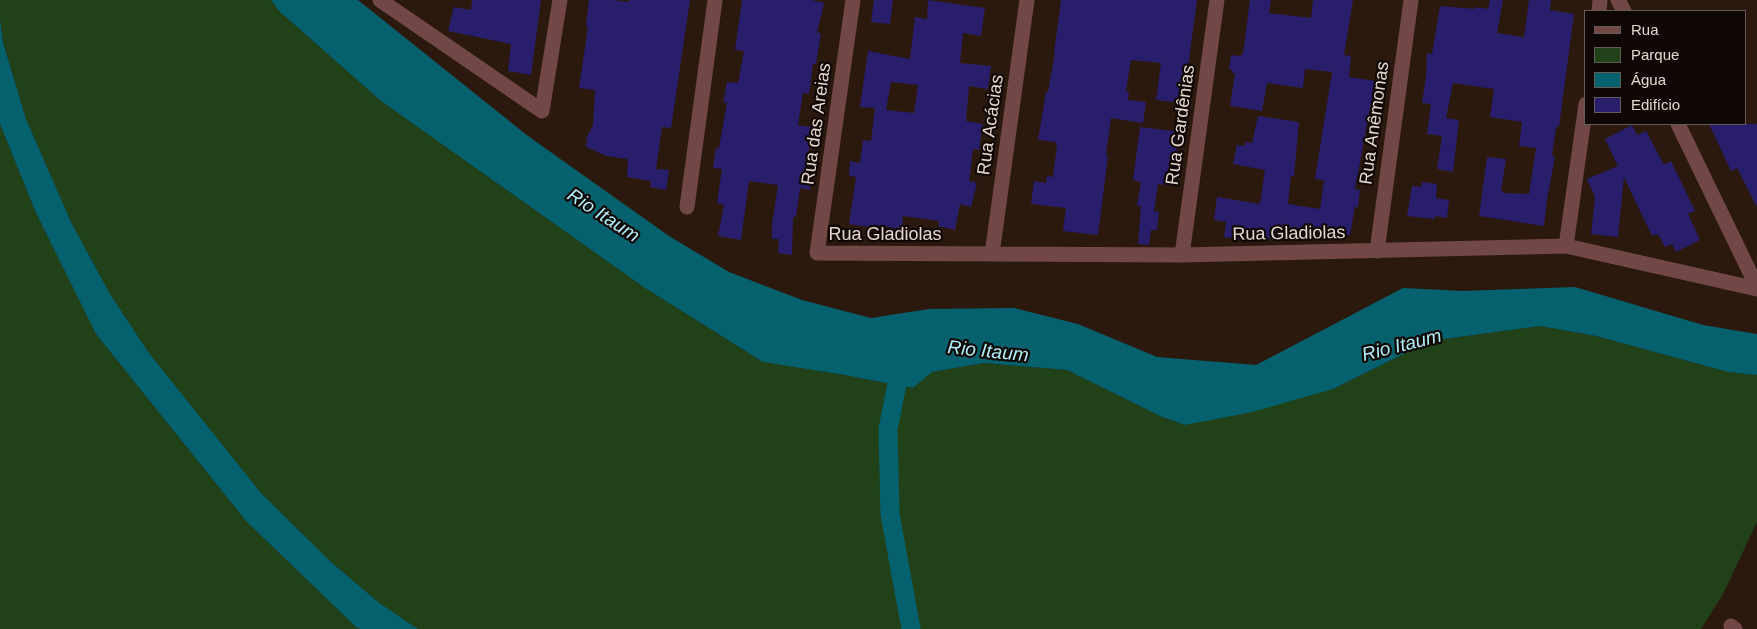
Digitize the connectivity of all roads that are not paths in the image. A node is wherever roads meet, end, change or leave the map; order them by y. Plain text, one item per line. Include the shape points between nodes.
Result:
1 (380, 0) edge
2 (560, 0) edge
3 (715, 0) edge
4 (853, 0) edge
5 (1027, 0) edge
6 (1217, 0) edge
7 (1411, 0) edge
8 (1584, 118) edge
9 (1678, 125) edge
10 (687, 206) dead end
11 (1566, 246) junction
12 (1377, 251) junction
13 (818, 253) joint
14 (992, 254) junction
15 (1182, 255) junction
16 (1757, 288) edge

1 - 2 street via 542,111
3 - 10 street
4 - 13 street, Rua das Areias
5 - 14 street, Rua Acácias
6 - 15 street, Rua Gardênias
7 - 12 street, Rua Anêmonas
8 - 11 street
9 - 16 street
11 - 12 street, Rua Gladiolas
11 - 16 street, Rua Gladiolas
12 - 15 street, Rua Gladiolas
13 - 14 street, Rua Gladiolas
14 - 15 street, Rua Gladiolas

